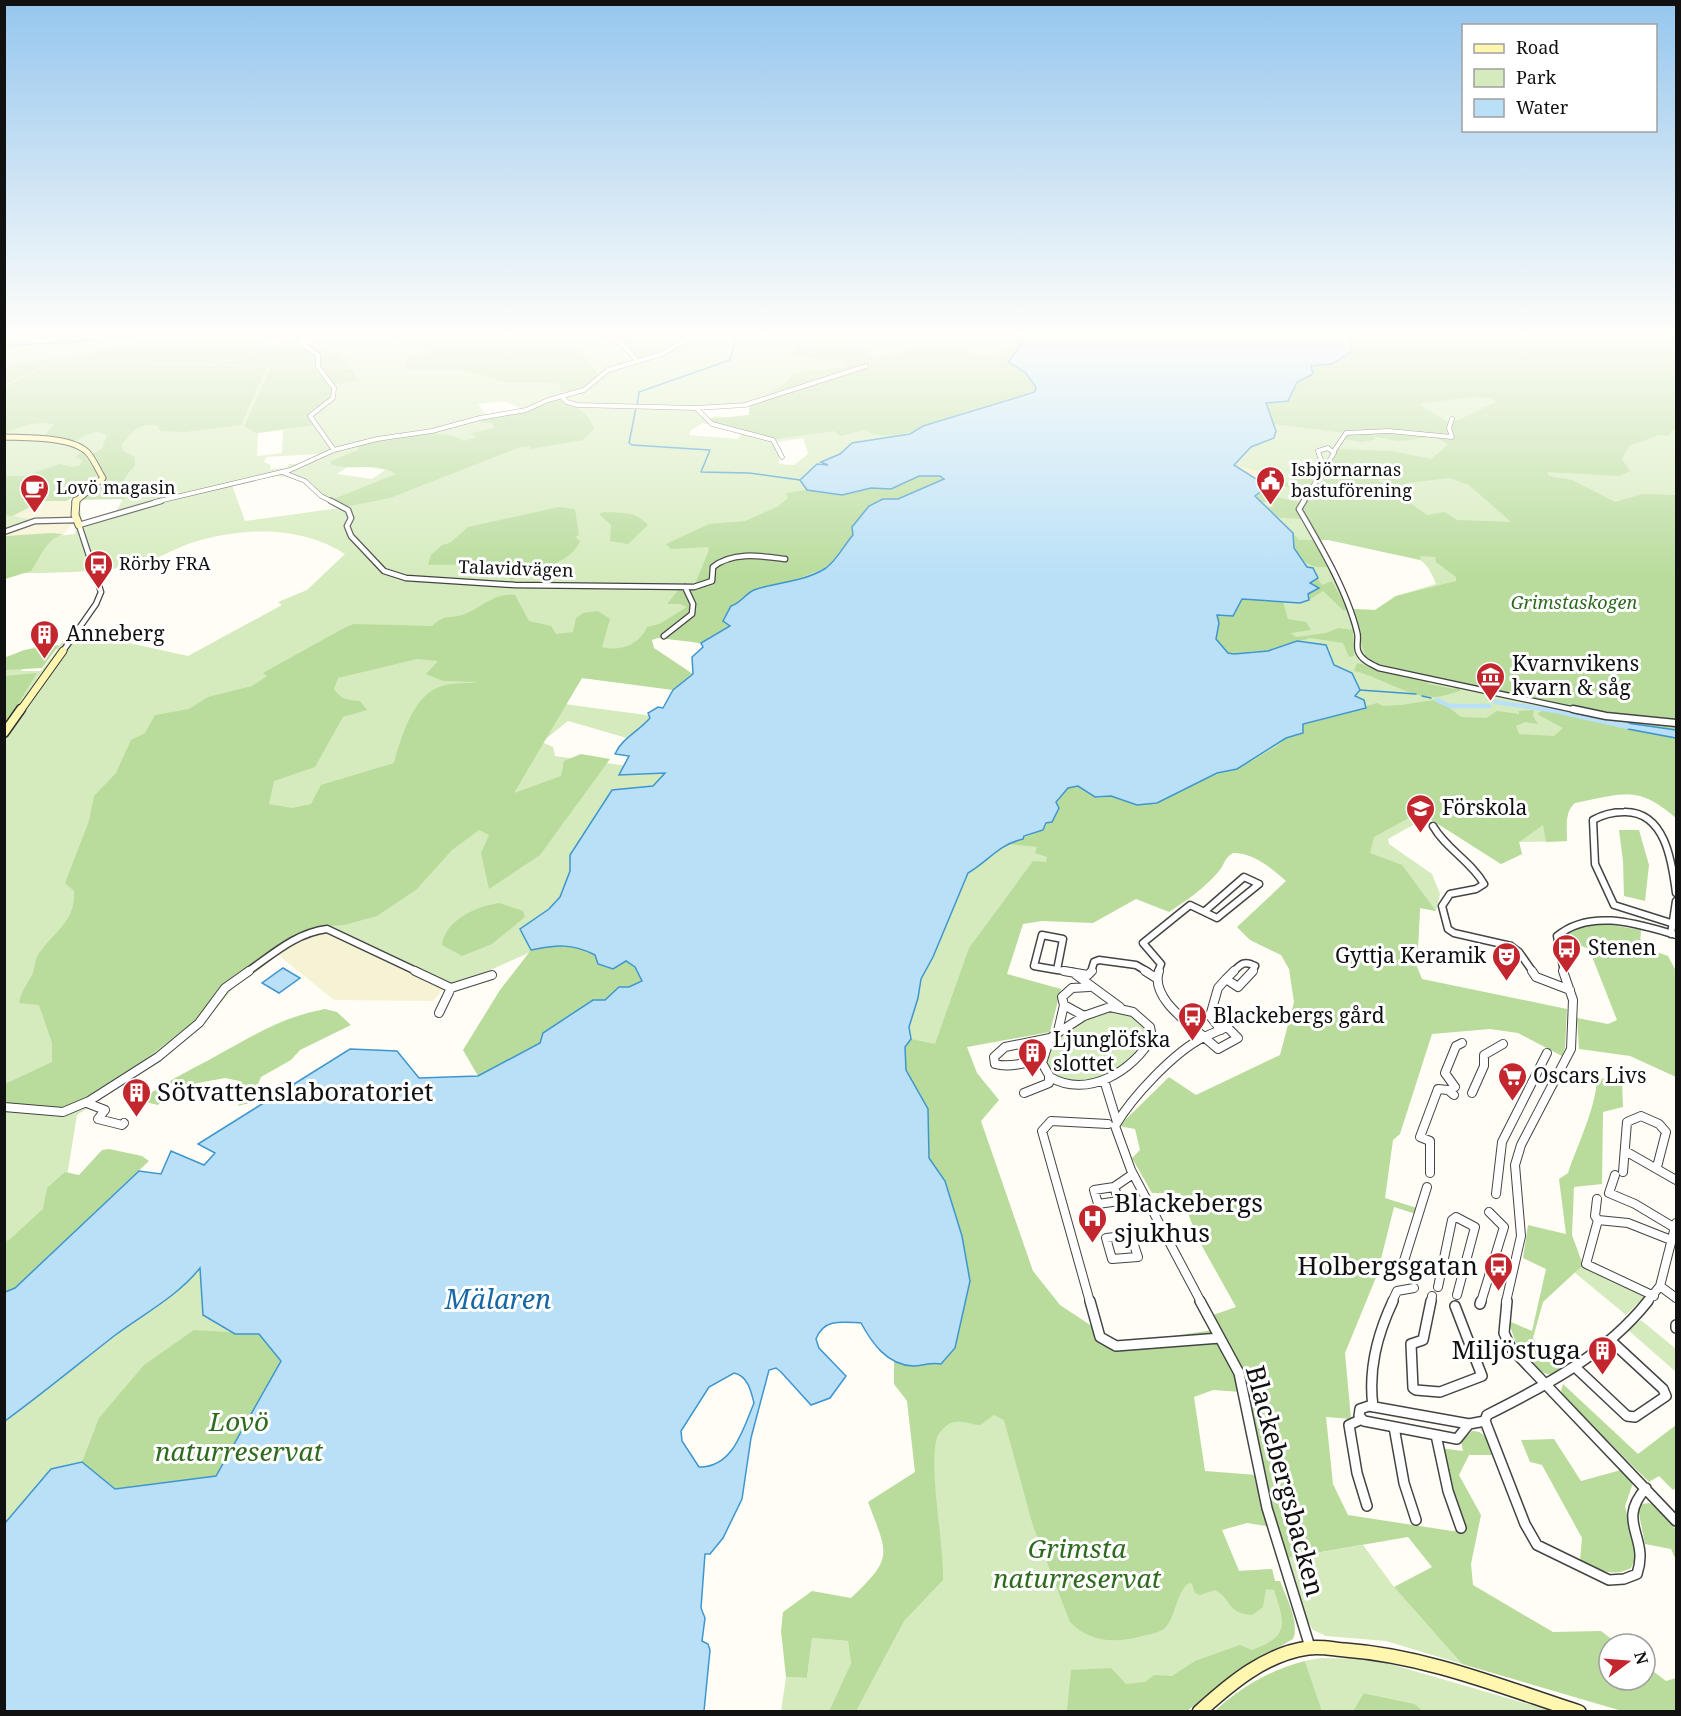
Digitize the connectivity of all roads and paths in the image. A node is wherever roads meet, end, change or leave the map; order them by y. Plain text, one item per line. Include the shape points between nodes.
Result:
1 (310, 416) edge
2 (492, 416) edge
3 (704, 416) edge
4 (1452, 419) dead end
5 (4, 437) edge
6 (334, 450) junction
7 (1334, 451) junction
8 (782, 457) dead end
9 (1324, 470) junction
10 (282, 472) junction
11 (78, 522) junction
12 (4, 532) edge
13 (785, 559) dead end
14 (685, 587) junction
15 (664, 636) dead end
16 (63, 651) joint
17 (1677, 723) edge
18 (4, 733) edge
19 (1433, 826) dead end
20 (1677, 893) edge
21 (1677, 901) edge
22 (1205, 911) junction
23 (1671, 923) junction
24 (1674, 934) edge
25 (1058, 970) junction
26 (1074, 973) junction
27 (492, 975) dead end
28 (1156, 978) junction
29 (1226, 979) dead end
30 (1089, 987) junction
31 (451, 988) junction
32 (1570, 990) junction
33 (1064, 1005) junction
34 (1120, 1007) junction
35 (439, 1013) dead end
36 (1084, 1016) junction
37 (1221, 1030) junction
38 (1058, 1031) junction
39 (1206, 1037) junction
40 (1050, 1038) junction
41 (1462, 1043) dead end
42 (1503, 1044) dead end
43 (1547, 1053) dead end
44 (1042, 1063) junction
45 (1049, 1076) junction
46 (1104, 1080) junction
47 (1024, 1093) dead end
48 (1472, 1093) dead end
49 (86, 1102) junction
50 (4, 1107) edge
51 (1117, 1122) junction
52 (124, 1123) dead end
53 (1108, 1124) dead end
54 (1627, 1152) junction
55 (1657, 1167) junction
56 (1430, 1173) dead end
57 (1133, 1174) junction
58 (1677, 1180) edge
59 (1114, 1187) dead end
60 (1426, 1187) dead end
61 (1496, 1194) dead end
62 (1597, 1199) dead end
63 (1489, 1212) dead end
64 (1598, 1220) junction
65 (1676, 1225) edge
66 (1162, 1232) junction
67 (1131, 1236) dead end
68 (1671, 1240) junction
69 (1660, 1286) junction
70 (1438, 1287) dead end
71 (1457, 1295) dead end
72 (1432, 1296) dead end
73 (1654, 1296) junction
74 (1677, 1298) edge
75 (1480, 1304) dead end
76 (1455, 1306) dead end
77 (1220, 1338) junction
78 (1610, 1340) junction
79 (1575, 1367) junction
80 (1546, 1386) junction
81 (1373, 1407) junction
82 (1362, 1419) junction
83 (1485, 1421) junction
84 (1469, 1424) junction
85 (1394, 1427) junction
86 (1436, 1435) junction
87 (1646, 1488) junction
88 (1367, 1506) dead end
89 (1416, 1520) dead end
90 (1677, 1521) edge
91 (1461, 1528) dead end
92 (1310, 1648) junction
93 (1199, 1712) edge
94 (1579, 1712) edge

1 - 6 street
2 - 6 street
3 - 8 street via 712,424 773,440
4 - 7 street via 1452,437 1389,431 1346,433
5 - 11 street via 54,440 87,452 103,477 76,500
6 - 10 street
7 - 9 street
7 - 9 street via 1318,451
9 - 17 street via 1299,509 1353,620 1358,651 1365,661 1379,668 1606,716
10 - 11 street
10 - 14 street, Talavidvägen via 305,481 321,496 348,510 351,536 384,571 398,576 516,585
11 - 12 street via 35,521
11 - 16 street via 101,592
13 - 14 street, Talavidvägen via 751,556 721,561 714,565 709,583
14 - 15 street via 693,604 692,614
16 - 18 street
19 - 32 street via 1484,884 1450,894 1442,906 1448,929 1511,946 1536,976
20 - 23 street via 1670,848 1646,816 1631,811 1593,820 1595,864 1614,905
21 - 23 street
22 - 22 street via 1244,877 1259,884 1218,918
22 - 28 street via 1190,905 1144,940 1161,964
23 - 24 street
24 - 32 street via 1592,920 1565,927 1556,941
25 - 25 street via 1063,939 1042,935 1034,966
25 - 26 street
26 - 28 street via 1088,975 1099,960 1136,964
26 - 30 street
27 - 31 street
28 - 39 street via 1161,996
29 - 37 street via 1218,988 1210,1016
30 - 33 street via 1067,990 1062,997
30 - 34 street
31 - 35 street
31 - 49 street via 327,928 311,931 225,988 199,1023 158,1057
32 - 80 street via 1574,1033 1565,1062 1521,1145 1515,1165 1521,1236 1504,1312 1504,1333 1511,1348
33 - 36 street
33 - 38 street
34 - 36 street
34 - 46 street via 1148,1024 1152,1039 1130,1064
36 - 38 street
37 - 39 street
37 - 39 street via 1227,1027 1238,1038 1218,1048
38 - 40 street
39 - 51 street via 1193,1043
40 - 44 street
40 - 44 street via 1005,1047 994,1057 995,1064 1009,1068
41 - 56 street via 1456,1046 1445,1073 1455,1091 1438,1089 1420,1137 1430,1141
42 - 48 street via 1484,1055 1484,1066
43 - 61 street via 1502,1142
44 - 45 street
45 - 46 street via 1072,1083
45 - 47 street via 1050,1083
46 - 51 street, Blackebergsbacken
49 - 50 street via 63,1112
49 - 52 street via 105,1110 98,1119
51 - 57 street, Blackebergsbacken via 1118,1139
53 - 77 street via 1051,1121 1042,1131 1100,1337 1116,1346
54 - 55 street
54 - 55 street via 1623,1144 1627,1122 1641,1116 1659,1124 1666,1132
54 - 65 street via 1609,1193
55 - 58 street
57 - 59 street
57 - 66 street, Blackebergsbacken
60 - 81 street via 1403,1264 1414,1284 1397,1291 1372,1354
62 - 64 street
63 - 75 street via 1504,1227
64 - 68 street via 1628,1223
64 - 73 street via 1586,1264
65 - 68 street
66 - 67 street
66 - 77 street, Blackebergsbacken
68 - 69 street
69 - 73 street
69 - 74 street
70 - 71 street via 1452,1220 1456,1217 1475,1227
72 - 76 street via 1424,1340 1411,1344 1416,1390 1440,1392 1482,1376
73 - 78 street
77 - 92 street, Blackebergsbacken via 1244,1387 1267,1508
78 - 79 street
78 - 79 street via 1666,1396 1635,1417 1627,1416
79 - 80 street
80 - 83 street via 1487,1415
80 - 87 street
81 - 82 street via 1360,1408
81 - 84 street
82 - 85 street
82 - 88 street via 1349,1425
83 - 84 street
83 - 87 street via 1537,1545 1609,1580 1637,1574 1642,1563 1643,1552 1631,1510
84 - 86 street via 1457,1439
85 - 86 street
85 - 89 street via 1404,1483
86 - 91 street
87 - 90 street
92 - 93 street via 1253,1668
92 - 94 street via 1363,1650 1417,1662

